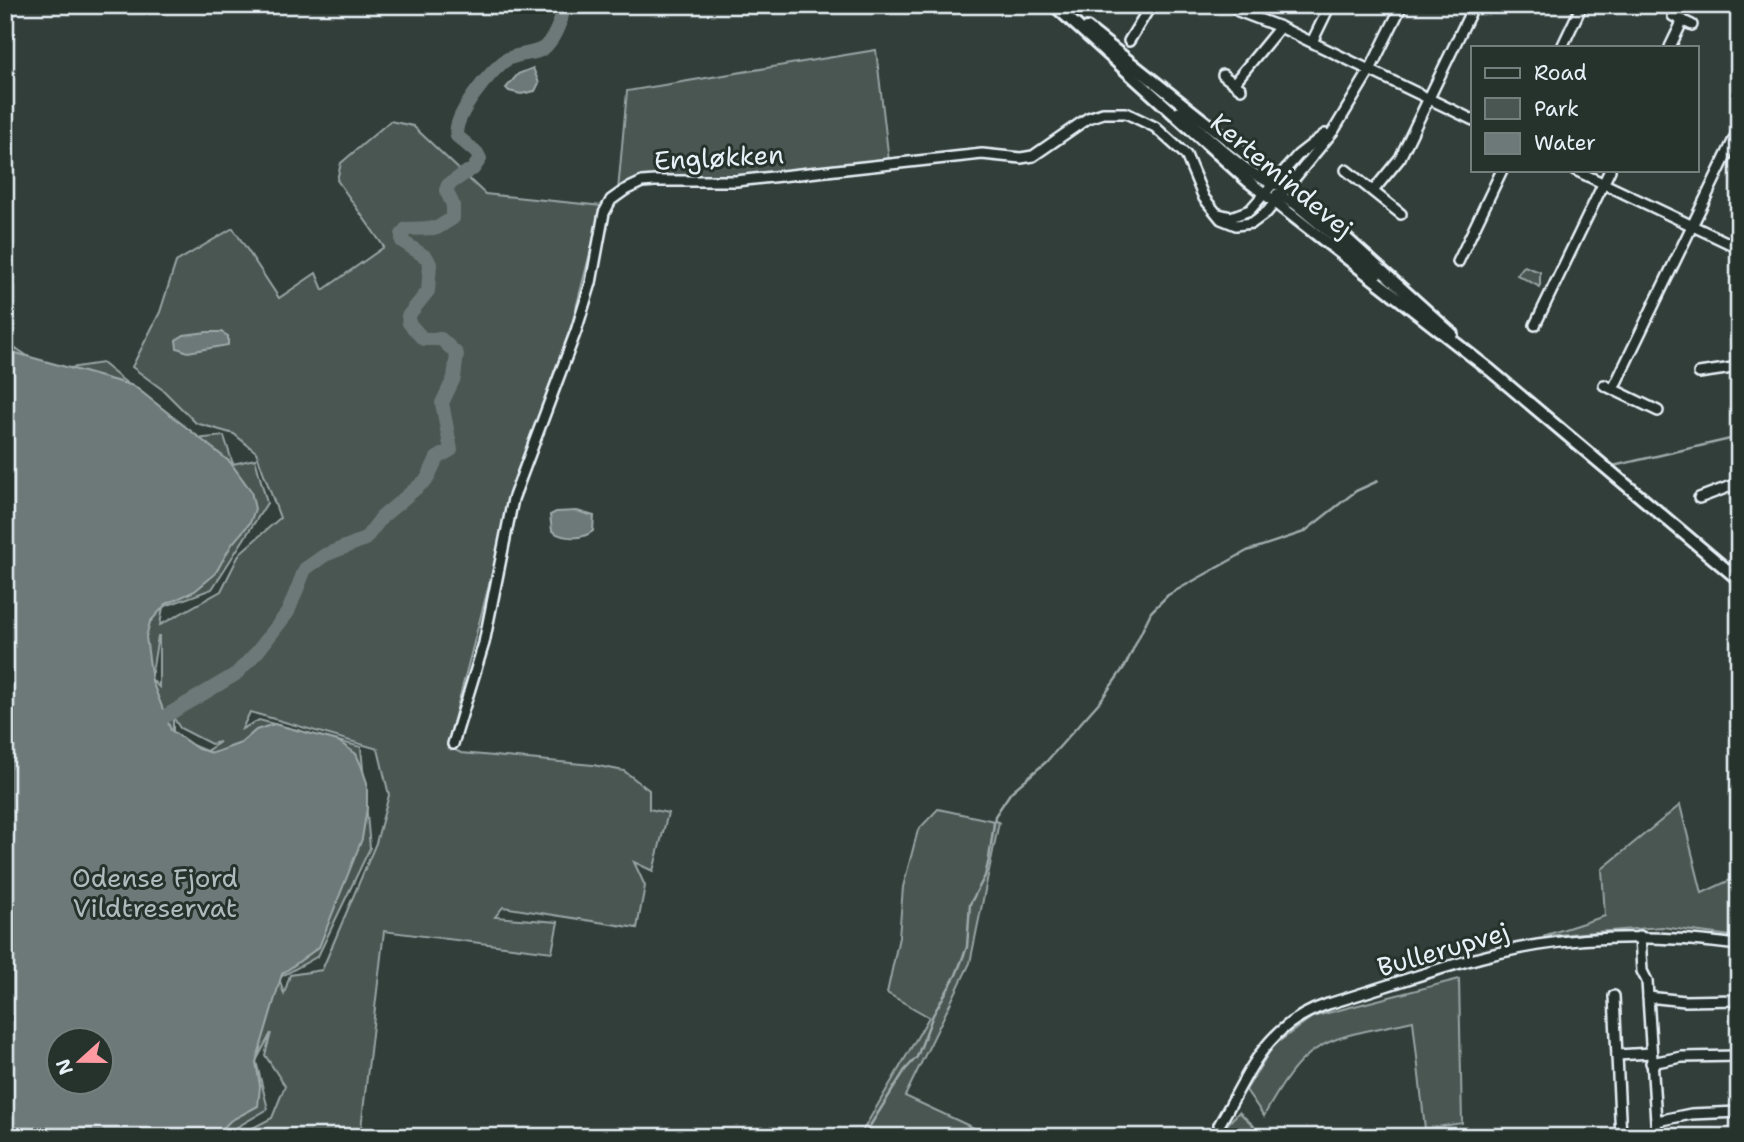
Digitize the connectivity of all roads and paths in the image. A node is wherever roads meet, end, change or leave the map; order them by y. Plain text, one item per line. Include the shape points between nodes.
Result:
1 (1056, 5) edge
2 (1151, 5) edge
3 (1329, 5) edge
4 (1402, 5) edge
5 (1474, 5) edge
6 (1582, 5) edge
7 (1238, 11) dead end
8 (1692, 25) dead end
9 (1280, 27) junction
10 (1129, 41) dead end
11 (1312, 42) junction
12 (1562, 46) edge
13 (1670, 46) edge
14 (1370, 71) junction
15 (1223, 75) dead end
16 (1429, 99) junction
17 (1471, 119) edge
18 (1337, 121) junction
19 (1739, 129) edge
20 (1346, 170) dead end
21 (1501, 172) edge
22 (1579, 172) edge
23 (1609, 172) edge
24 (1604, 184) junction
25 (1270, 186) junction
26 (1373, 191) junction
27 (1282, 194) junction
28 (1211, 210) junction
29 (1401, 214) dead end
30 (1692, 226) junction
31 (1739, 248) edge
32 (1458, 261) dead end
33 (1535, 326) dead end
34 (1739, 368) edge
35 (1490, 370) junction
36 (1699, 373) dead end
37 (1604, 384) dead end
38 (1613, 389) junction
39 (1658, 411) dead end
40 (1739, 483) edge
41 (1699, 498) dead end
42 (1739, 580) edge
43 (453, 744) dead end
44 (1640, 936) junction
45 (1739, 945) edge
46 (1614, 996) dead end
47 (1648, 997) junction
48 (1738, 1000) edge
49 (1617, 1055) junction
50 (1739, 1056) edge
51 (1651, 1058) junction
52 (1739, 1112) edge
53 (1657, 1121) junction
54 (1219, 1125) dead end
55 (1621, 1137) edge
56 (1657, 1137) edge

1 - 25 main road, Kertemindevej
1 - 25 main road, Kertemindevej via 1124,69
2 - 10 street
3 - 11 street
4 - 14 street
5 - 16 street
6 - 12 street
7 - 9 street
8 - 13 street via 1678,18
9 - 11 street
9 - 15 street via 1237,86
11 - 14 street
14 - 16 street
14 - 18 street
16 - 17 street
16 - 26 street via 1400,158
18 - 25 street
18 - 27 street
19 - 30 street
20 - 26 street
21 - 32 street
22 - 24 street
23 - 24 street
24 - 30 street
24 - 33 street
25 - 27 main road, Kertemindevej
25 - 27 main road, Kertemindevej
25 - 28 street via 1241,215 1223,216
26 - 29 street
27 - 28 street via 1259,218 1244,225 1229,224
27 - 35 main road, Kertemindevej
27 - 35 main road, Kertemindevej via 1409,295
28 - 43 street, Engløkken via 1192,165 1175,144 1126,113 1088,118 1033,156 955,156 736,181 642,182 611,200 600,227 591,283 576,331 513,499 484,643
30 - 31 street
30 - 38 street
34 - 36 street
35 - 42 main road, Kertemindevej
37 - 38 street
38 - 39 street
40 - 41 street
44 - 45 street, Bullerupvej
44 - 47 street
44 - 54 street, Bullerupvej via 1518,948 1313,1009 1287,1024 1264,1046
46 - 49 street
47 - 48 street
47 - 51 street
49 - 51 street
49 - 55 street
50 - 51 street
51 - 53 street
52 - 53 street
53 - 56 street

